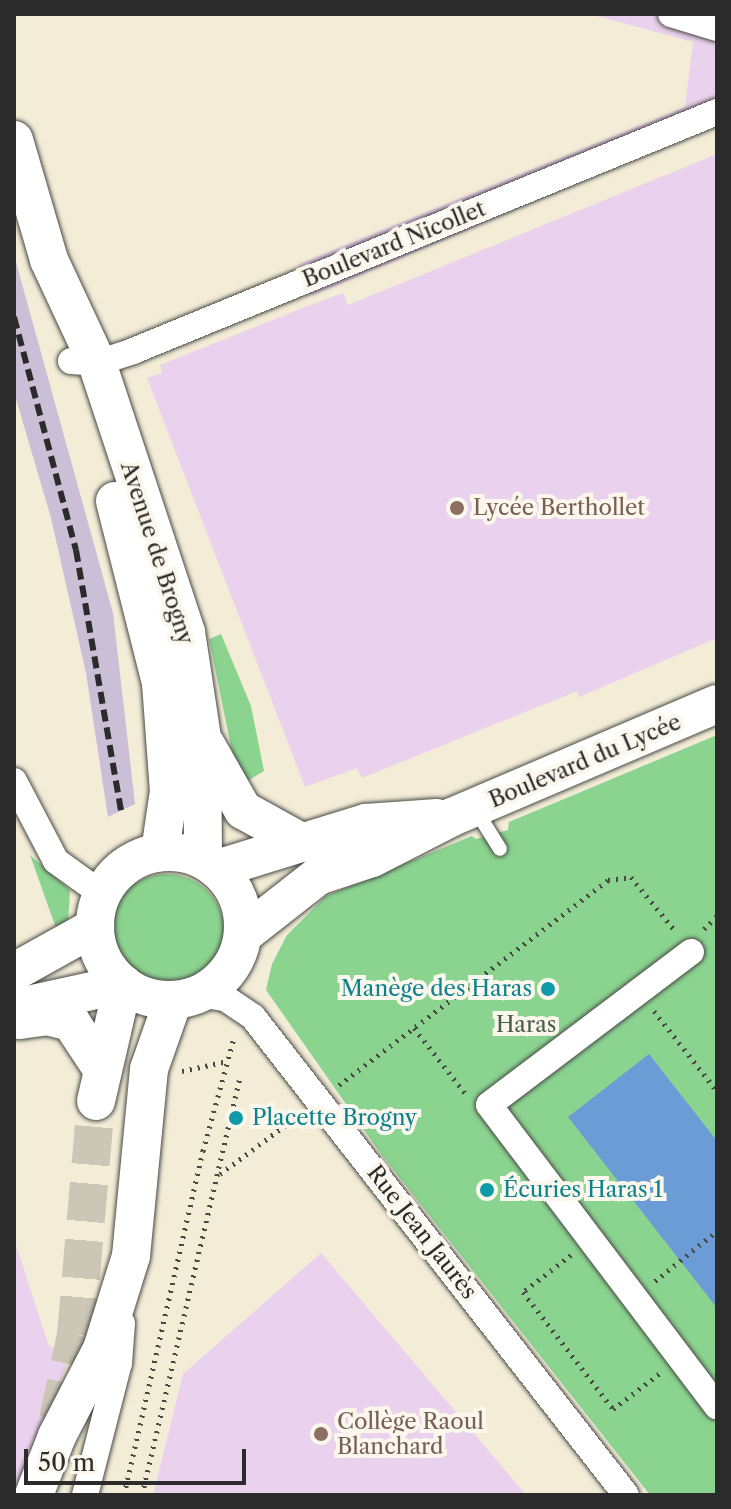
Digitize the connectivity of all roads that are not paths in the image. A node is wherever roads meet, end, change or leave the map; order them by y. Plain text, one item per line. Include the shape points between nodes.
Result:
1 (671, 14) edge
2 (717, 28) edge
3 (716, 111) edge
4 (14, 140) edge
5 (84, 362) junction
6 (717, 704) edge
7 (202, 738) junction
8 (14, 781) edge
9 (464, 813) junction
10 (301, 842) junction
11 (500, 849) dead end
12 (160, 852) junction
13 (210, 864) junction
14 (98, 910) junction
15 (244, 934) junction
16 (691, 952) road end
17 (14, 972) edge
18 (123, 984) junction
19 (186, 998) junction
20 (14, 1008) edge
21 (14, 1021) edge
22 (127, 1271) junction
23 (717, 1406) edge
24 (34, 1495) edge
25 (85, 1495) edge
26 (626, 1495) edge

1 - 2 street
3 - 5 street, Boulevard Nicollet
4 - 5 main road, Avenue de Brogny
5 - 7 main road, Avenue de Brogny via 186,632
5 - 12 main road, Avenue de Brogny via 161,683 169,791
6 - 9 main road, Boulevard du Lycée
7 - 10 main road via 243,810
7 - 13 main road, Avenue de Brogny
8 - 14 street via 56,861
9 - 10 main road, Boulevard du Lycée via 366,823
9 - 11 lane
9 - 15 main road, Boulevard du Lycée via 372,858 318,876
10 - 13 main road, Boulevard du Lycée
12 - 13 main road
12 - 14 main road via 125,866
13 - 15 main road via 233,887
14 - 17 main road
14 - 18 main road via 103,959
15 - 19 main road via 237,959 221,980
16 - 23 street via 645,1000 489,1105 591,1240 644,1289 680,1358
18 - 19 main road via 146,997
18 - 20 main road
18 - 21 main road via 99,1085 71,1022 47,1016
19 - 22 main road via 149,1069
19 - 26 street, Rue Jean Jaurès via 225,998 242,1009 323,1096
22 - 24 main road via 102,1349 57,1436
22 - 25 street via 119,1363

